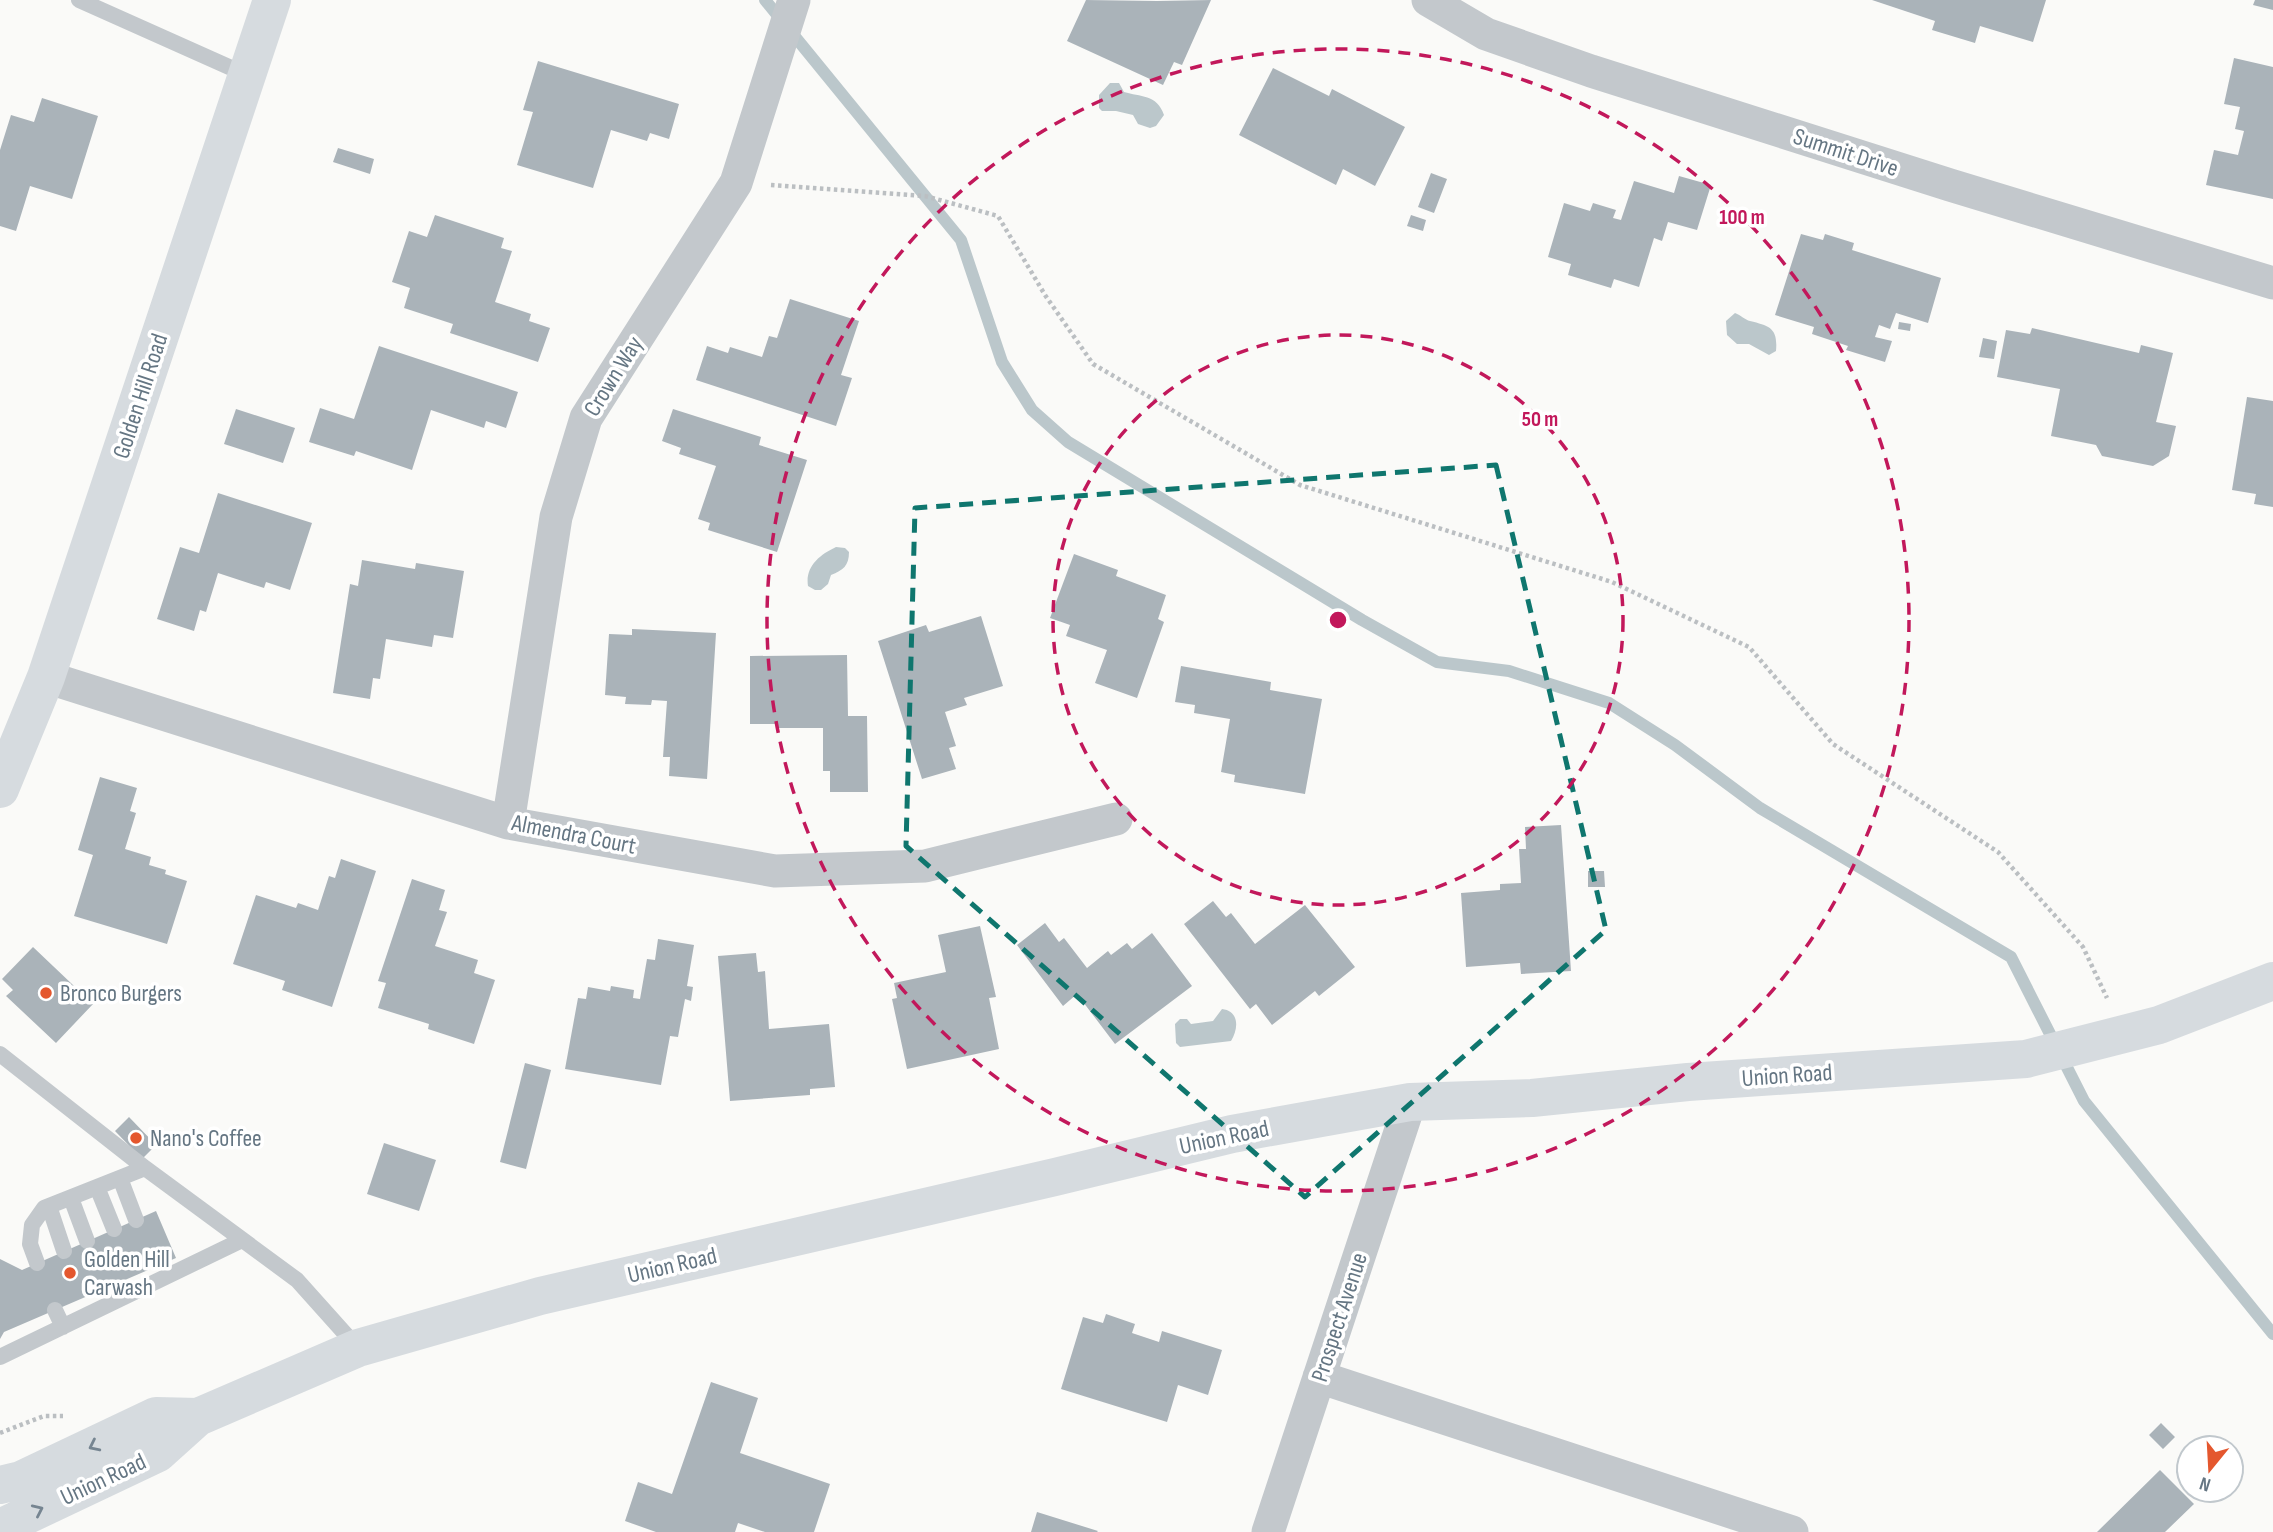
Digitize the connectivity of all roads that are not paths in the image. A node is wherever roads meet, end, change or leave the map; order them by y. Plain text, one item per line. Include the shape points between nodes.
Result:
1 (79, 0) edge
2 (272, 0) edge
3 (794, 0) edge
4 (1428, 0) edge
5 (247, 75) junction
6 (2273, 283) edge
7 (46, 677) junction
8 (0, 789) edge
9 (1116, 819) dead end
10 (508, 823) junction
11 (2273, 981) edge
12 (0, 1055) edge
13 (1410, 1102) junction
14 (145, 1168) junction
15 (120, 1178) junction
16 (97, 1187) junction
17 (71, 1198) junction
18 (49, 1206) junction
19 (136, 1220) dead end
20 (114, 1229) dead end
21 (242, 1240) junction
22 (87, 1241) dead end
23 (64, 1251) dead end
24 (37, 1263) dead end
25 (82, 1298) dead end
26 (55, 1310) dead end
27 (90, 1314) junction
28 (63, 1327) junction
29 (358, 1348) junction
30 (0, 1357) edge
31 (1319, 1377) junction
32 (198, 1417) junction
33 (0, 1485) edge
34 (0, 1528) edge
35 (1268, 1532) edge
36 (1793, 1532) edge

1 - 5 lane
2 - 5 main road, Golden Hill Road
3 - 10 street, Crown Way via 736,183 586,418 556,517
4 - 6 street, Summit Drive via 1486,34 1591,71
5 - 7 main road, Golden Hill Road
7 - 8 main road, Golden Hill Road
7 - 10 street, Almendra Court
9 - 10 street, Almendra Court via 925,866 775,871
11 - 13 main road, Union Road via 2159,1025 2026,1059 1688,1082 1532,1098
12 - 14 lane
13 - 29 main road, Union Road via 1231,1134 540,1296
13 - 31 street, Prospect Avenue
14 - 15 lane
14 - 21 lane
15 - 16 lane
15 - 19 lane
16 - 17 lane
16 - 20 lane
17 - 18 lane
17 - 22 lane
18 - 23 lane
18 - 24 lane via 32,1225 30,1244
21 - 27 lane via 109,1295
21 - 29 lane via 297,1280
25 - 27 lane
26 - 28 lane
27 - 28 lane
28 - 30 lane
29 - 32 main road, Union Road
31 - 35 street, Prospect Avenue
31 - 36 street
32 -> 33 main road, Union Road via 156,1416 21,1480
34 -> 32 main road, Union Road via 158,1453

